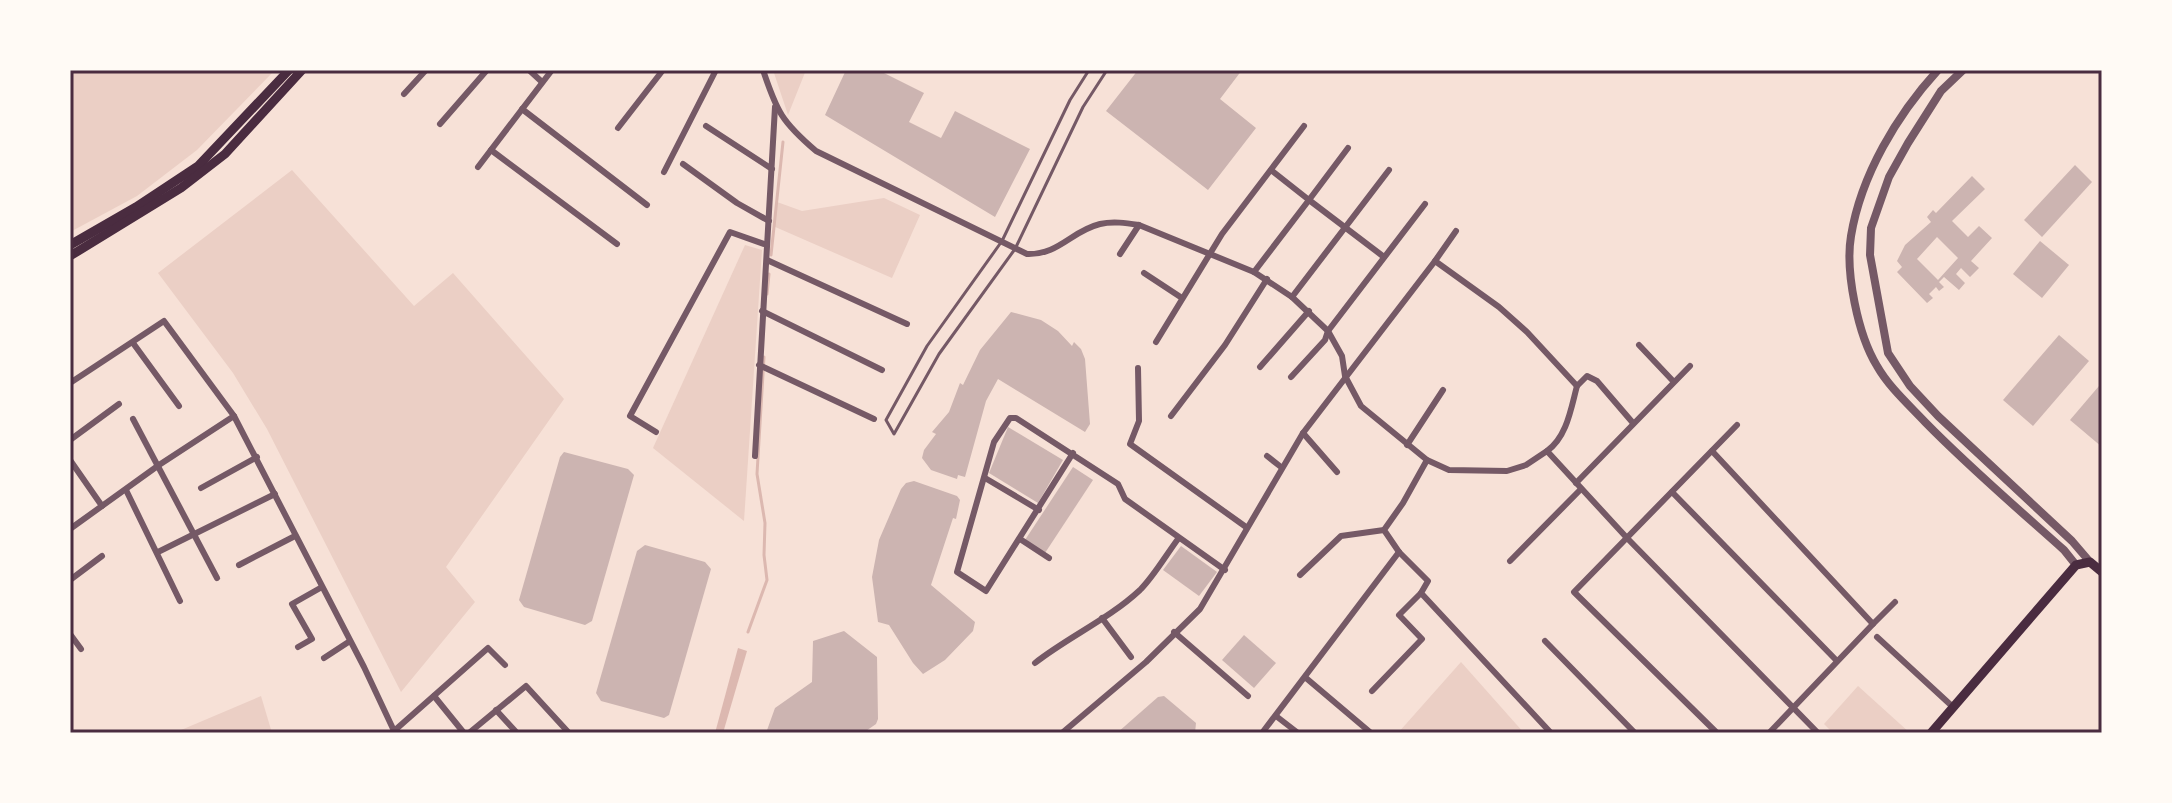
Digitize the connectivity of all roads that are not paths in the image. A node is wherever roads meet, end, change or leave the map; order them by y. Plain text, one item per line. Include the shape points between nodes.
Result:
1 (289, 70) edge
2 (302, 70) edge
3 (426, 70) edge
4 (487, 70) edge
5 (529, 70) edge
6 (552, 70) edge
7 (663, 70) edge
8 (716, 70) edge
9 (763, 70) edge
10 (1089, 70) edge
11 (1107, 70) edge
12 (1938, 70) edge
13 (1963, 70) edge
14 (542, 82) junction
15 (404, 94) dead end
16 (775, 107) junction
17 (522, 109) junction
18 (440, 124) dead end
19 (706, 126) dead end
20 (1304, 126) dead end
21 (618, 128) dead end
22 (1348, 148) dead end
23 (491, 150) junction
24 (683, 164) dead end
25 (478, 167) dead end
26 (772, 169) junction
27 (1271, 170) junction
28 (1389, 170) dead end
29 (664, 172) dead end
30 (1309, 200) junction
31 (1425, 204) dead end
32 (647, 205) dead end
33 (769, 221) junction
34 (1139, 225) junction
35 (1345, 228) junction
36 (1456, 231) dead end
37 (617, 244) dead end
38 (70, 245) edge
39 (767, 245) junction
40 (1209, 253) junction
41 (1120, 254) dead end
42 (70, 256) edge
43 (1384, 257) junction
44 (767, 260) junction
45 (1435, 261) junction
46 (1254, 272) junction
47 (1144, 273) dead end
48 (1267, 279) junction
49 (1292, 297) junction
50 (1182, 298) junction
51 (762, 311) junction
52 (1309, 311) junction
53 (907, 324) dead end
54 (1328, 331) junction
55 (1156, 342) dead end
56 (133, 343) junction
57 (1639, 345) dead end
58 (759, 365) junction
59 (1690, 366) dead end
60 (1260, 367) dead end
61 (1138, 368) dead end
62 (882, 370) dead end
63 (1345, 376) junction
64 (1291, 377) dead end
65 (1673, 381) junction
66 (70, 383) edge
67 (1577, 386) junction
68 (1443, 390) dead end
69 (119, 404) dead end
70 (179, 406) dead end
71 (234, 416) junction
72 (1171, 416) dead end
73 (133, 419) dead end
74 (874, 419) dead end
75 (1633, 423) junction
76 (1737, 425) dead end
77 (656, 432) dead end
78 (1303, 433) junction
79 (1958, 435) junction
80 (70, 440) edge
81 (1407, 445) junction
82 (1949, 447) junction
83 (1547, 451) junction
84 (1712, 451) junction
85 (755, 456) dead end
86 (1267, 456) dead end
87 (257, 457) junction
88 (70, 460) edge
89 (1083, 460) junction
90 (1427, 460) junction
91 (159, 465) junction
92 (1281, 467) junction
93 (1337, 472) dead end
94 (985, 478) junction
95 (1578, 486) junction
96 (201, 488) dead end
97 (126, 490) junction
98 (1672, 492) junction
99 (275, 494) junction
100 (102, 506) junction
101 (1039, 510) junction
102 (1246, 527) junction
103 (70, 529) edge
104 (1384, 530) junction
105 (192, 533) junction
106 (295, 536) junction
107 (1627, 538) junction
108 (1020, 539) junction
109 (1178, 539) junction
110 (158, 552) junction
111 (1399, 552) junction
112 (102, 556) dead end
113 (1049, 558) dead end
114 (1510, 561) dead end
115 (2090, 562) junction
116 (239, 565) dead end
117 (2076, 565) junction
118 (1225, 570) junction
119 (2102, 572) edge
120 (1300, 575) dead end
121 (217, 578) dead end
122 (70, 580) edge
123 (322, 587) junction
124 (1421, 593) junction
125 (180, 601) dead end
126 (1895, 602) dead end
127 (1102, 618) junction
128 (1873, 624) junction
129 (1174, 632) junction
130 (70, 634) edge
131 (1877, 637) dead end
132 (350, 641) junction
133 (1545, 641) dead end
134 (298, 647) dead end
135 (81, 649) dead end
136 (1131, 657) dead end
137 (324, 658) dead end
138 (1837, 661) junction
139 (1035, 663) dead end
140 (505, 665) dead end
141 (1306, 678) junction
142 (1372, 691) dead end
143 (434, 696) junction
144 (1248, 696) dead end
145 (1953, 707) junction
146 (1793, 709) junction
147 (496, 710) junction
148 (1276, 716) junction
149 (394, 732) edge
150 (466, 733) edge
151 (517, 733) edge
152 (569, 733) edge
153 (1062, 733) edge
154 (1262, 733) edge
155 (1298, 733) edge
156 (1371, 733) edge
157 (1551, 733) edge
158 (1635, 733) edge
159 (1717, 733) edge
160 (1769, 733) edge
161 (1818, 733) edge
162 (1931, 733) edge

1 - 38 main road via 198,166
2 - 42 main road via 225,154 181,188
3 - 15 street
4 - 18 street
5 - 14 street
6 - 14 street
7 - 21 street
8 - 29 street
9 - 16 street
10 - 11 lane via 1002,241 927,346 886,420 894,434 939,354 1015,249 1083,107
12 - 82 street via 1873,165 1850,237 1856,310 1875,363
13 - 79 street via 1927,111 1889,177 1871,228 1870,255 1888,353 1910,386
14 - 17 street
16 - 26 street
16 - 34 street via 816,151 1027,254 1049,253 1098,225
17 - 23 street
17 - 32 street
19 - 26 street
20 - 27 street
22 - 30 street
23 - 25 street
23 - 37 street
24 - 33 street
26 - 33 street
27 - 30 street
27 - 40 street
28 - 35 street
30 - 35 street
30 - 46 street
31 - 43 street
33 - 39 street
34 - 40 street
34 - 41 street
35 - 43 street
35 - 49 street
36 - 45 street
39 - 44 street
39 - 77 street via 730,232 630,416
40 - 46 street
40 - 50 street
43 - 54 street
44 - 51 street
44 - 53 street
45 - 63 street
45 - 67 street via 1499,307
46 - 48 street
47 - 50 street
48 - 49 street
48 - 72 street
49 - 52 street
50 - 55 street
51 - 58 street
51 - 62 street
52 - 54 street
52 - 60 street
54 - 63 street via 1342,356
54 - 64 street
56 - 66 street
56 - 70 street
56 - 71 street via 164,321
57 - 65 street
58 - 74 street
58 - 85 street
59 - 65 street
61 - 102 street via 1139,421 1130,444
63 - 78 street
63 - 81 street via 1361,406
65 - 75 street
67 - 75 street via 1587,376 1597,381
67 - 83 street via 1565,427
68 - 81 street
69 - 80 street
71 - 87 street
71 - 91 street
73 - 91 street
75 - 95 street
76 - 84 street
78 - 92 street
78 - 93 street
79 - 82 street
79 - 115 street
81 - 90 street
82 - 117 street
83 - 90 street via 1507,471 1449,470
83 - 95 street
84 - 98 street
84 - 128 street
86 - 92 street
87 - 96 street
87 - 99 street
88 - 100 street
89 - 89 street via 1083,473
89 - 94 street via 1010,418 994,442
89 - 101 street
89 - 109 street
90 - 104 street
91 - 97 street
91 - 105 street
92 - 102 street
94 - 101 street
94 - 108 street via 957,572 986,591
95 - 107 street
95 - 114 street
97 - 100 street
97 - 110 street
98 - 107 street
98 - 138 street
99 - 105 street
99 - 106 street
100 - 103 street
101 - 108 street
102 - 118 street
104 - 111 street
104 - 120 street via 1341,536
105 - 110 street
105 - 121 street
106 - 116 street
106 - 123 street
107 - 146 street
107 - 159 street via 1574,592
108 - 113 street
109 - 118 street
109 - 127 street via 1140,589
110 - 125 street
111 - 124 street via 1428,581
111 - 141 street
112 - 122 street
115 - 117 main road
115 - 119 main road
117 - 145 main road
118 - 129 street via 1200,609
123 - 132 street
123 - 134 street via 292,604 312,639
124 - 142 street via 1399,615 1422,639
124 - 157 street
126 - 128 street
127 - 136 street
127 - 139 street
128 - 138 street
129 - 144 street
129 - 153 street
130 - 135 street
131 - 145 street
132 - 137 street
132 - 149 street
133 - 158 street
138 - 146 street
140 - 143 street via 488,648
141 - 148 street
141 - 156 street
143 - 149 street
143 - 150 street
145 - 162 main road
146 - 160 street
146 - 161 street
147 - 150 street
147 - 151 street
147 - 152 street via 526,686
148 - 154 street
148 - 155 street

